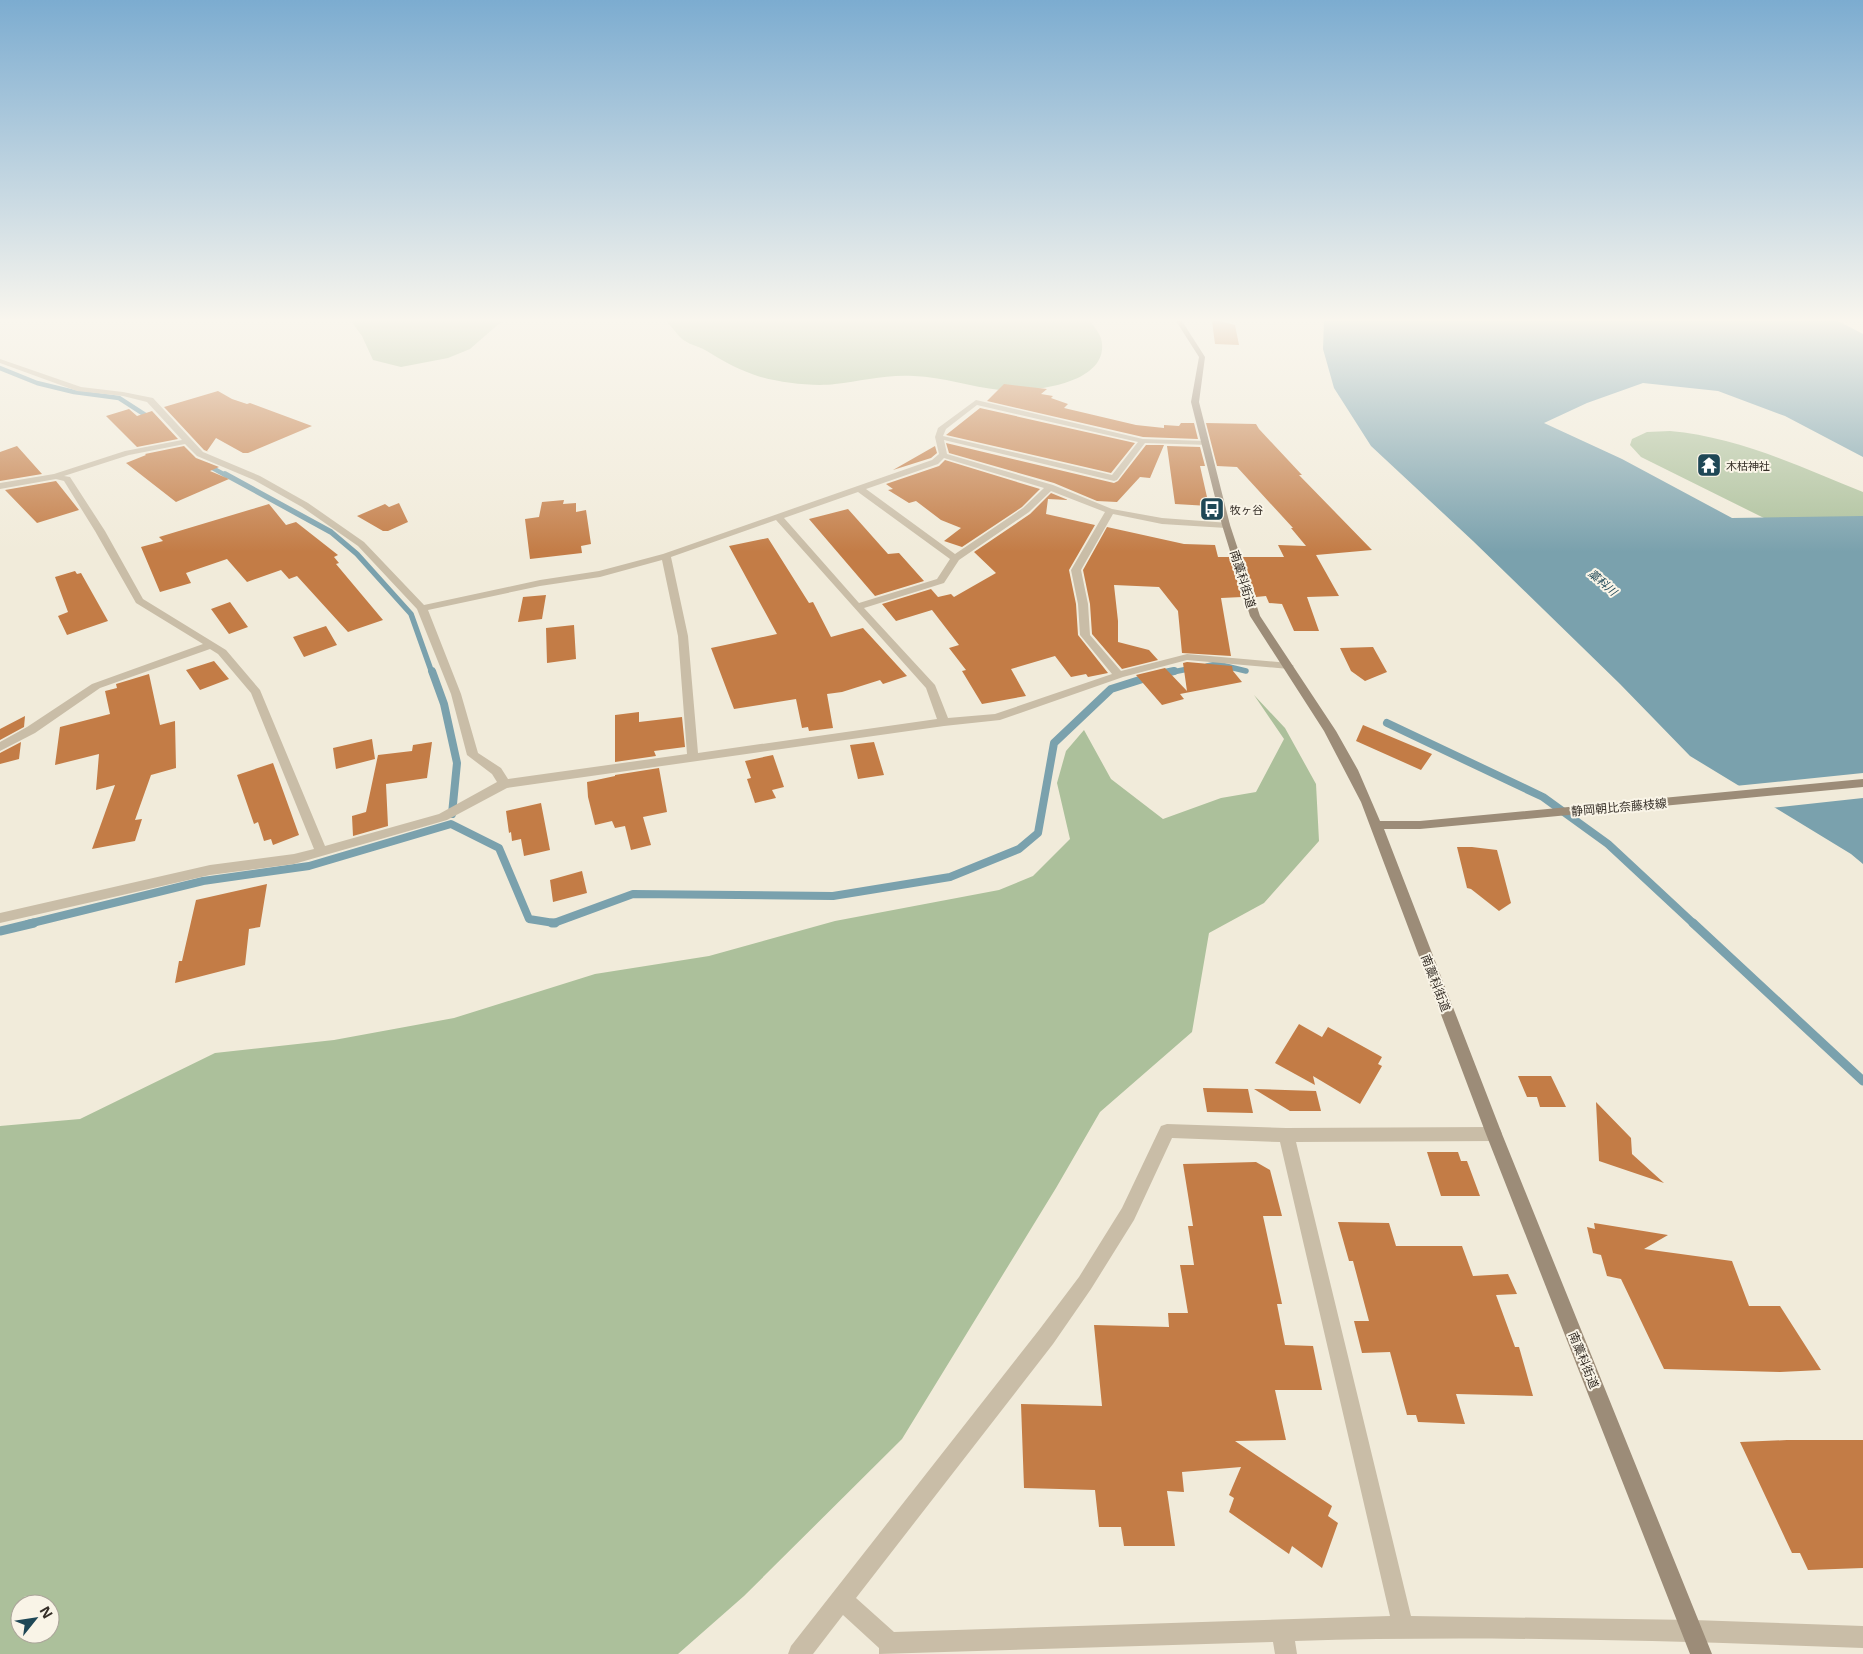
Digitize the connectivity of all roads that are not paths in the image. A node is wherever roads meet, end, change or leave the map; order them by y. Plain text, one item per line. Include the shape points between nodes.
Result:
1 (142, 398) edge
2 (1195, 398) edge
3 (939, 437) junction
4 (187, 441) junction
5 (1143, 441) junction
6 (1206, 443) junction
7 (943, 455) junction
8 (56, 476) junction
9 (0, 486) edge
10 (1050, 486) junction
11 (859, 488) junction
12 (1110, 511) junction
13 (779, 518) junction
14 (1226, 525) junction
15 (666, 556) junction
16 (955, 558) junction
17 (857, 607) junction
18 (422, 608) junction
19 (211, 645) junction
20 (1289, 666) junction
21 (1119, 674) junction
22 (944, 722) junction
23 (0, 747) edge
24 (693, 758) junction
25 (1863, 783) edge
26 (504, 784) junction
27 (1375, 825) junction
28 (321, 851) junction
29 (0, 918) edge
30 (1494, 1134) junction
31 (1286, 1135) junction
32 (841, 1598) junction
33 (1403, 1627) junction
34 (1282, 1630) junction
35 (1692, 1632) junction
36 (1863, 1637) edge
37 (890, 1648) edge
38 (799, 1654) edge
39 (1286, 1654) edge
40 (1702, 1654) edge

1 - 4 street via 150,400
2 - 6 main road, 南藁科街道
3 - 5 street via 942,428 976,402
3 - 5 street via 1114,478
3 - 7 street
4 - 8 street via 128,453
4 - 18 street via 200,454 257,478 361,544
5 - 6 street
6 - 14 main road, 南藁科街道
7 - 10 street
7 - 11 street via 935,462
8 - 9 street
8 - 19 street via 67,479 139,601
10 - 12 street
10 - 16 street via 1026,510
11 - 13 street
11 - 16 street
12 - 14 street via 1162,520
12 - 21 street via 1076,570 1086,635
13 - 15 street
13 - 17 street
14 - 20 main road, 南藁科街道 via 1255,616
15 - 18 street via 600,574
15 - 24 street via 683,636
16 - 17 street via 941,581
17 - 22 street via 931,687
18 - 26 street via 456,694 473,755 496,772
19 - 23 street via 96,686
19 - 28 street via 222,652 256,692
20 - 21 street via 1187,657
20 - 27 main road, 南藁科街道 via 1352,770
21 - 22 street via 996,716
22 - 24 street
24 - 26 street
25 - 27 main road, 静岡朝比奈藤枝線 via 1420,825
26 - 28 street via 443,816
27 - 30 main road, 南藁科街道
28 - 29 street via 294,859 210,870
30 - 31 street
30 - 35 main road, 南藁科街道
31 - 32 street via 1167,1131 1128,1214 1086,1284
31 - 33 street
32 - 37 street
32 - 38 street
33 - 34 street
33 - 35 street
34 - 37 street
34 - 39 street
35 - 36 street
35 - 40 main road, 南藁科街道

